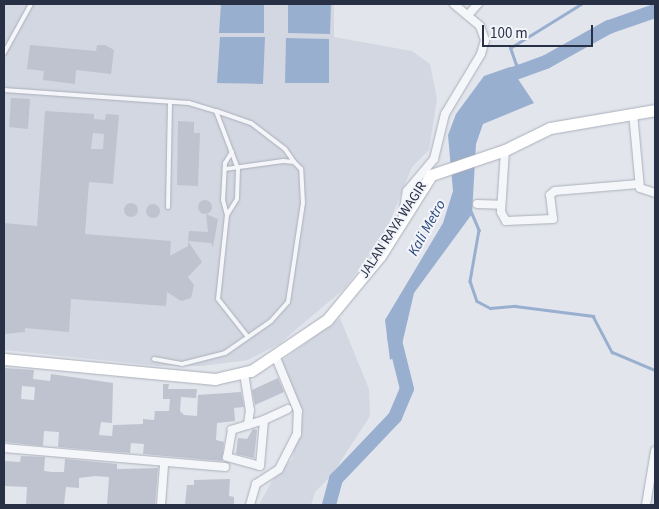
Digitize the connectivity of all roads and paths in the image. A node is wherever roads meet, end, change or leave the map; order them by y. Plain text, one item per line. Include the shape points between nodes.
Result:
1 (30, 4) edge
2 (454, 4) edge
3 (478, 4) edge
4 (468, 15) junction
5 (4, 53) edge
6 (4, 90) edge
7 (170, 102) junction
8 (216, 110) junction
9 (655, 110) edge
10 (633, 113) junction
11 (505, 150) junction
12 (232, 152) junction
13 (294, 162) junction
14 (225, 169) junction
15 (238, 169) junction
16 (639, 184) junction
17 (655, 193) edge
18 (478, 204) dead end
19 (501, 205) junction
20 (168, 207) dead end
21 (403, 215) junction
22 (227, 216) junction
23 (248, 337) junction
24 (276, 358) junction
25 (4, 359) edge
26 (154, 359) dead end
27 (244, 373) junction
28 (288, 409) dead end
29 (250, 410) junction
30 (261, 421) junction
31 (248, 425) junction
32 (4, 448) edge
33 (655, 451) edge
34 (164, 465) junction
35 (225, 466) dead end
36 (161, 505) edge
37 (250, 505) edge
38 (646, 505) edge

1 - 5 lane
2 - 4 street
3 - 4 street
4 - 21 street via 486,36 482,54 445,114 434,159 407,191
6 - 7 lane
7 - 8 lane
7 - 20 lane
8 - 12 lane
8 - 13 lane via 251,122 285,148
9 - 10 main road, JALAN RAYA WAGIR
10 - 11 main road, JALAN RAYA WAGIR via 550,128
10 - 16 street
11 - 19 street
11 - 21 main road, JALAN RAYA WAGIR via 440,170 422,183
12 - 14 lane
12 - 15 lane
13 - 15 lane
13 - 23 lane via 301,169 304,189 288,302
14 - 15 lane
14 - 22 lane via 223,200
15 - 22 lane via 237,199
16 - 17 street via 641,190
16 - 19 street via 552,192 555,217 551,220 506,221
18 - 19 street
21 - 24 main road, JALAN RAYA WAGIR via 387,245 346,299 316,329
22 - 23 lane via 218,299
23 - 26 lane via 225,353 195,362
24 - 27 main road, JALAN RAYA WAGIR
24 - 37 street via 298,411 296,434 279,469 256,484
25 - 27 main road, JALAN RAYA WAGIR via 195,378
27 - 29 street
28 - 30 street
29 - 30 street
29 - 31 street
30 - 31 street
30 - 31 street via 260,466 227,457 232,430
32 - 34 street
33 - 38 street
34 - 35 street
34 - 36 street

